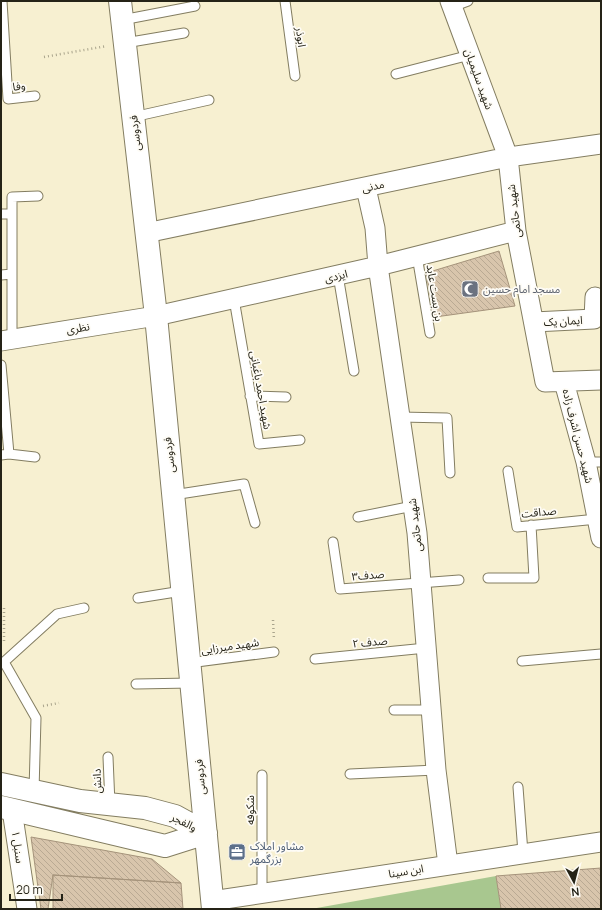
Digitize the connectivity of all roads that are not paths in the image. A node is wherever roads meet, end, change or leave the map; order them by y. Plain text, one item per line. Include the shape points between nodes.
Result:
1 (2, 1) edge
2 (285, 1) edge
3 (457, 3) edge
4 (195, 6) dead end
5 (121, 11) edge
6 (184, 33) dead end
7 (125, 43) junction
8 (470, 55) junction
9 (396, 74) dead end
10 (295, 76) dead end
11 (35, 96) dead end
12 (209, 100) dead end
13 (133, 117) junction
14 (601, 144) edge
15 (508, 157) junction
16 (366, 188) junction
17 (38, 196) dead end
18 (1, 214) edge
19 (12, 214) junction
20 (516, 231) junction
21 (146, 234) junction
22 (417, 256) junction
23 (378, 266) junction
24 (12, 274) junction
25 (1, 275) edge
26 (338, 275) junction
27 (595, 297) dead end
28 (234, 299) junction
29 (156, 316) junction
30 (534, 322) junction
31 (430, 333) dead end
32 (6, 340) edge
33 (1, 365) edge
34 (354, 371) dead end
35 (601, 380) edge
36 (564, 382) junction
37 (250, 396) junction
38 (286, 397) dead end
39 (400, 417) junction
40 (300, 440) dead end
41 (5, 454) edge
42 (35, 457) dead end
43 (594, 462) edge
44 (508, 471) dead end
45 (450, 473) dead end
46 (173, 495) junction
47 (413, 506) junction
48 (358, 517) dead end
49 (597, 519) junction
50 (255, 523) dead end
51 (530, 525) junction
52 (601, 538) edge
53 (333, 542) dead end
54 (488, 578) dead end
55 (459, 580) dead end
56 (421, 582) junction
57 (182, 591) junction
58 (138, 598) dead end
59 (84, 608) dead end
60 (426, 648) junction
61 (274, 652) road end
62 (601, 654) edge
63 (315, 659) dead end
64 (522, 661) dead end
65 (190, 673) junction
66 (136, 684) dead end
67 (394, 710) dead end
68 (431, 710) junction
69 (108, 756) dead end
70 (436, 770) junction
71 (350, 774) dead end
72 (262, 776) dead end
73 (1, 784) edge
74 (518, 787) dead end
75 (34, 791) junction
76 (110, 804) junction
77 (6, 809) edge
78 (206, 833) junction
79 (601, 842) edge
80 (523, 854) junction
81 (448, 865) junction
82 (262, 893) junction
83 (212, 905) edge
84 (27, 909) edge

1 - 11 lane, وفا via 8,99
2 - 10 lane, ابوذر
3 - 8 street, شهید سلیمیان
4 - 5 lane
5 - 7 street, فردوسی
6 - 7 lane
7 - 13 street, فردوسی
8 - 9 lane
8 - 15 street, شهید سلیمیان
12 - 13 lane
13 - 21 street, فردوسی
14 - 15 street, مدنی
15 - 16 street, مدنی
15 - 20 street, شهید حاتمی
16 - 21 street, مدنی
16 - 23 street, شهید حاتمی via 375,228
17 - 19 lane via 12,197
18 - 19 lane
19 - 24 lane
20 - 22 street, ایزدی
20 - 30 street, شهید حاتمی
21 - 29 street, فردوسی
22 - 23 street, ایزدی
22 - 31 lane, بن بست عابد
23 - 26 street, ایزدی
23 - 39 street, شهید حاتمی
24 - 25 lane
24 - 32 lane
26 - 28 street, ایزدی
26 - 34 lane
27 - 30 street, ایمان یک via 594,319
28 - 29 street, ایزدی
28 - 37 lane, شهید احمد باغبانی
29 - 32 street, نظری
29 - 46 street, فردوسی
30 - 36 street, شهید حاتمی via 545,382
33 - 41 lane
35 - 36 street
36 - 43 street, شهید حسن اشرف زاده
37 - 38 lane
37 - 40 lane, شهید احمد باغبانی via 258,444
39 - 45 lane via 447,418
39 - 47 street, شهید حاتمی
41 - 42 lane
43 - 49 street, شهید حسن اشرف زاده
44 - 51 lane, صداقت via 517,527
46 - 50 lane via 244,484
46 - 57 street, فردوسی
47 - 48 lane
47 - 56 street, شهید حاتمی
49 - 51 lane, صداقت
49 - 52 street, شهید حسن اشرف زاده
51 - 54 lane via 534,578
53 - 56 lane, صدف۳ via 340,589
55 - 56 lane
56 - 60 street, شهید حاتمی
57 - 58 lane
57 - 65 street, فردوسی
59 - 75 lane via 57,614 4,662 36,718
60 - 63 lane, صدف ۲
60 - 68 street, شهید حاتمی
61 - 65 lane, شهید میرزایی
62 - 64 lane
65 - 66 lane, شهید میرزایی
65 - 78 street, فردوسی
67 - 68 lane
68 - 70 street, شهید حاتمی
69 - 76 lane, دانش
70 - 71 lane
70 - 81 street, شهید حاتمی
72 - 82 lane, شکوفه
73 - 75 street, والفجر
74 - 80 lane
75 - 76 street, والفجر via 80,801
76 - 78 street, والفجر via 145,808 175,816
77 - 78 street, والفجر via 165,846
77 - 84 street, سنبل ۱
78 - 83 street, فردوسی
79 - 80 street, ابن سینا
80 - 81 street, ابن سینا
81 - 82 street, ابن سینا
82 - 83 street, ابن سینا

